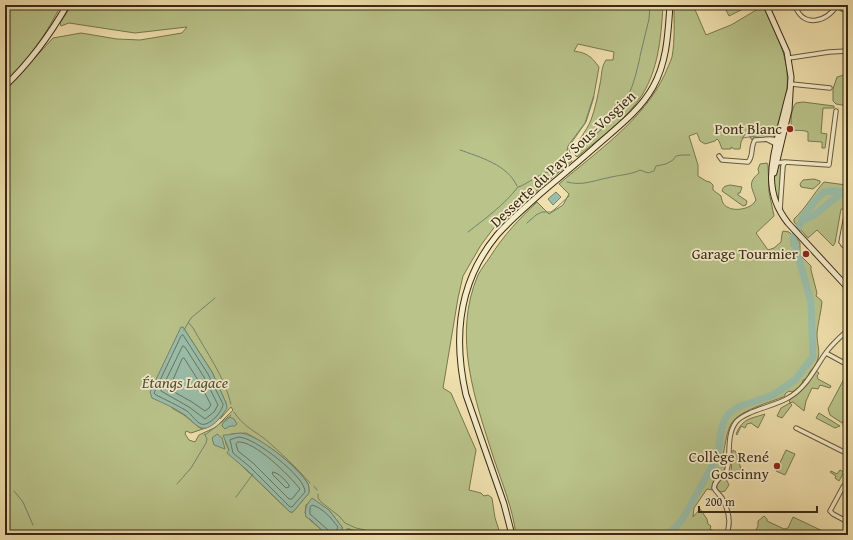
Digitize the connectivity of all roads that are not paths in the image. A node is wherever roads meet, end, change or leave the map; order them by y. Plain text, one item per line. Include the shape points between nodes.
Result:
1 (67, 5) edge
2 (670, 5) edge
3 (766, 5) edge
4 (795, 5) edge
5 (837, 5) edge
6 (848, 12) edge
7 (848, 51) edge
8 (789, 58) junction
9 (5, 86) edge
10 (790, 87) junction
11 (830, 88) dead end
12 (836, 110) dead end
13 (776, 142) junction
14 (719, 156) dead end
15 (777, 159) junction
16 (785, 162) junction
17 (772, 182) junction
18 (779, 211) junction
19 (848, 215) edge
20 (848, 238) edge
21 (843, 245) junction
22 (848, 250) edge
23 (848, 288) edge
24 (848, 330) edge
25 (826, 353) junction
26 (848, 365) edge
27 (848, 416) edge
28 (796, 428) dead end
29 (848, 428) edge
30 (848, 454) edge
31 (848, 480) edge
32 (844, 487) junction
33 (848, 490) edge
34 (848, 522) edge
35 (512, 535) edge
36 (726, 535) edge

1 - 9 main road via 36,53
2 - 35 main road, Desserte du Pays Sous-Vosgien via 665,56 659,76 649,94 628,119 498,234 477,265 466,293 459,331 462,378
3 - 8 main road
4 - 5 street via 800,15 812,20 832,14
5 - 6 street
7 - 8 street
8 - 10 main road
10 - 11 street
10 - 13 main road
10 - 15 main road via 789,110
12 - 16 street via 829,165
13 - 14 street via 766,139 753,142 748,162 722,160
13 - 15 street
13 - 15 street via 779,142
13 - 17 main road via 771,169
15 - 16 street
15 - 17 main road
16 - 18 street
17 - 18 main road
18 - 23 main road
19 - 21 street via 841,240
20 - 21 street
21 - 22 street
24 - 25 street
25 - 26 street
25 - 36 street via 796,393 774,405 748,414 734,425 727,470 716,480 714,488 721,497 730,522
27 - 29 street via 845,422
28 - 30 street
31 - 32 street
32 - 33 street
32 - 34 street via 830,512

